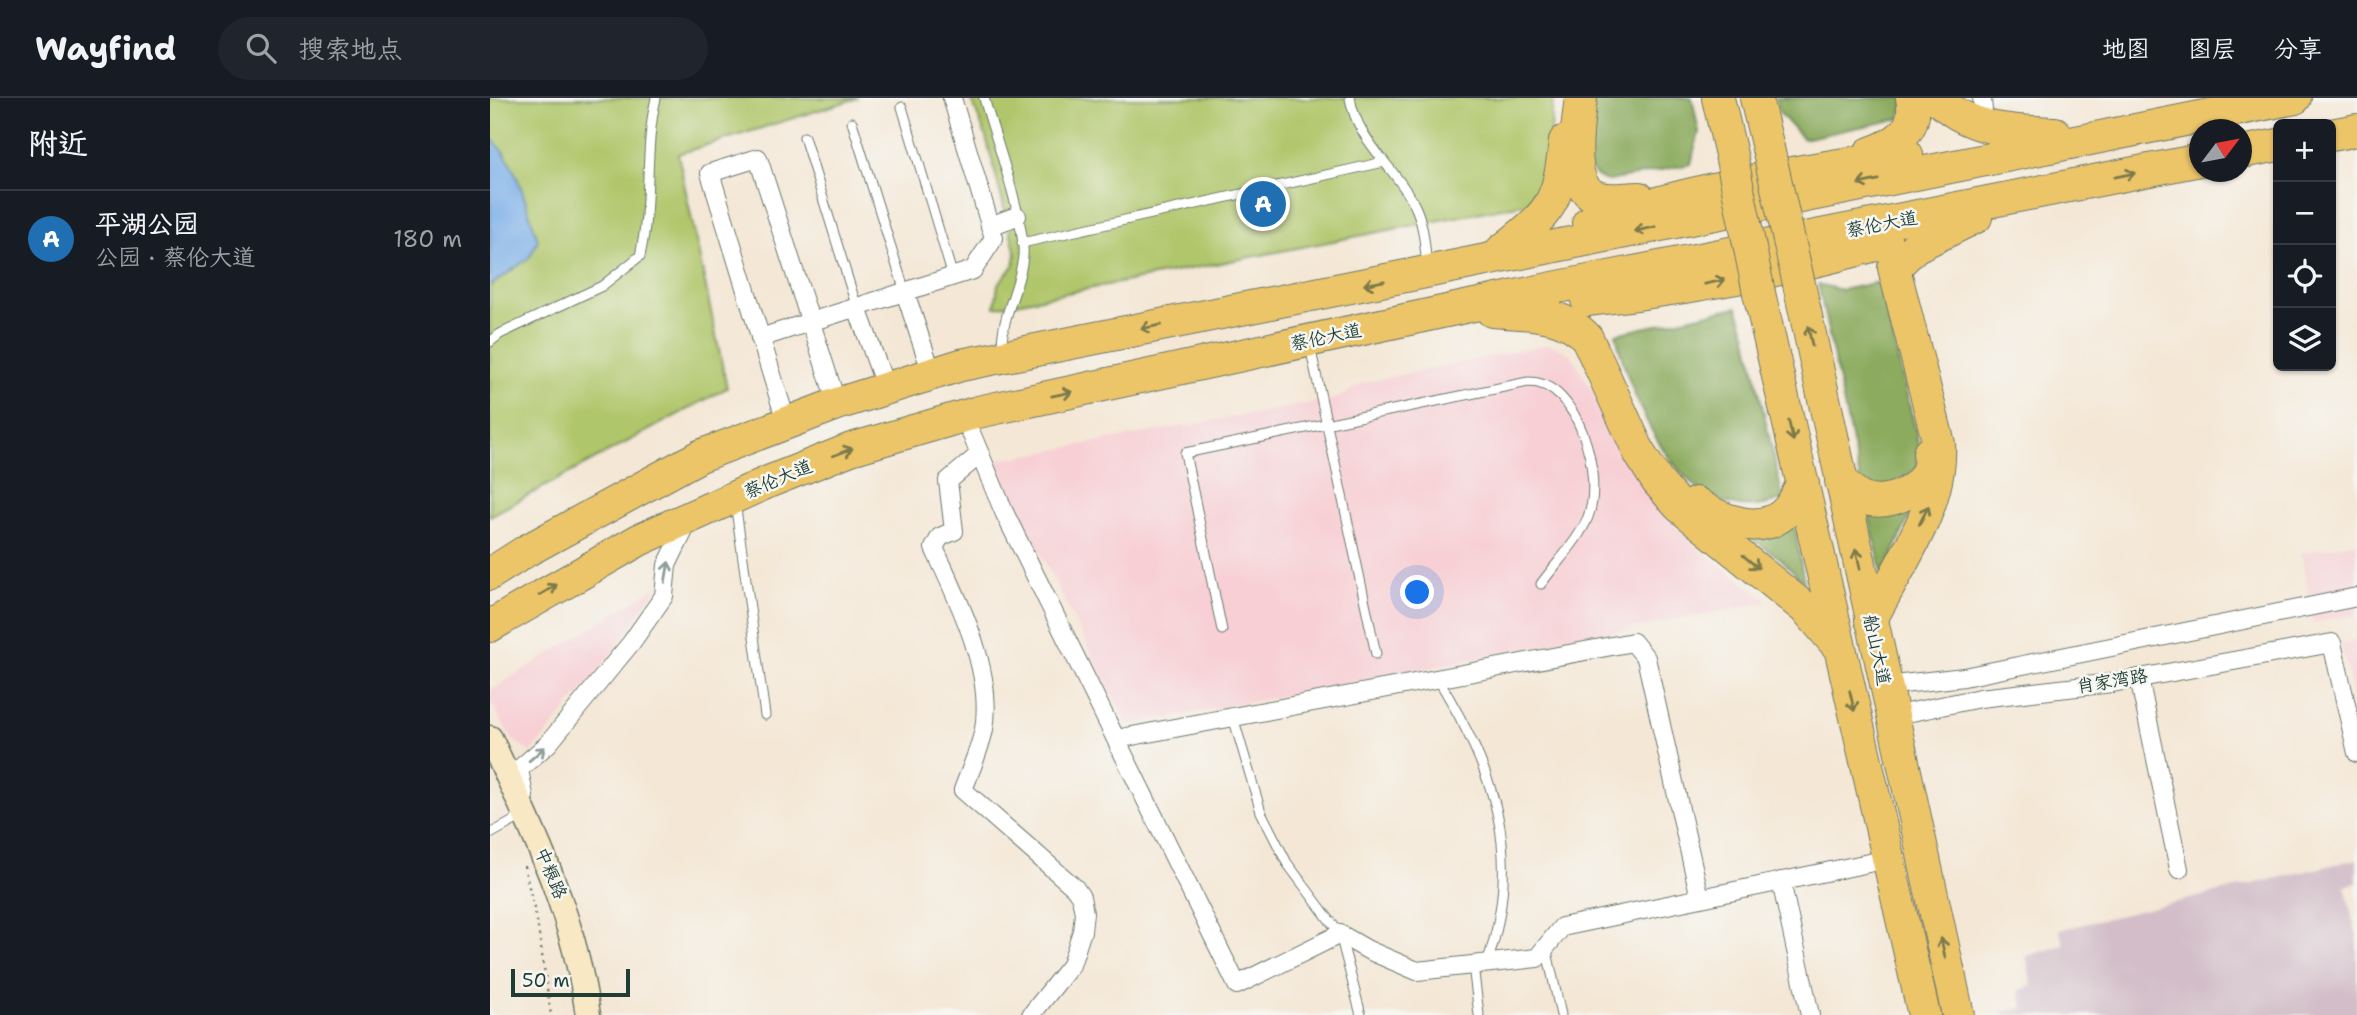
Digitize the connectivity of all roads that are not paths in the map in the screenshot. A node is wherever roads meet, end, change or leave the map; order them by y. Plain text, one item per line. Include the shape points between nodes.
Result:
1 (656, 98) edge
2 (952, 98) edge
3 (984, 98) edge
4 (1350, 98) edge
5 (1570, 98) edge
6 (1581, 98) edge
7 (1718, 98) edge
8 (1756, 98) edge
9 (1912, 98) edge
10 (1937, 98) edge
11 (2295, 98) edge
12 (902, 107) dead end
13 (1983, 112) edge
14 (2189, 119) junction
15 (852, 122) dead end
16 (2357, 130) edge
17 (2074, 134) junction
18 (2336, 134) edge
19 (804, 137) dead end
20 (2273, 146) edge
21 (2252, 150) edge
22 (1384, 162) junction
23 (2189, 162) edge
24 (1836, 164) junction
25 (2090, 181) junction
26 (1668, 197) junction
27 (1988, 212) junction
28 (1017, 216) junction
29 (990, 226) junction
30 (1022, 243) junction
31 (1501, 251) junction
32 (1438, 270) junction
33 (1803, 273) junction
34 (953, 277) junction
35 (1671, 291) junction
36 (905, 292) junction
37 (858, 308) junction
38 (1492, 311) junction
39 (1404, 320) junction
40 (810, 322) junction
41 (760, 338) junction
42 (1309, 341) junction
43 (490, 342) edge
44 (1002, 356) junction
45 (932, 374) junction
46 (886, 388) junction
47 (837, 404) junction
48 (964, 416) junction
49 (786, 421) junction
50 (1327, 423) junction
51 (980, 454) junction
52 (1841, 481) junction
53 (1803, 484) junction
54 (734, 497) junction
55 (691, 517) junction
56 (490, 575) edge
57 (1541, 583) dead end
58 (2357, 597) edge
59 (1871, 620) junction
60 (492, 627) edge
61 (1222, 630) dead end
62 (1840, 649) junction
63 (1376, 654) dead end
64 (2139, 678) junction
65 (1438, 679) junction
66 (1885, 686) junction
67 (765, 715) dead end
68 (1892, 716) junction
69 (1233, 717) junction
70 (490, 738) edge
71 (1116, 739) junction
72 (2357, 753) edge
73 (490, 762) edge
74 (523, 816) junction
75 (490, 834) edge
76 (1888, 859) junction
77 (2179, 869) dead end
78 (1781, 881) junction
79 (1700, 898) junction
80 (1340, 934) junction
81 (1545, 945) junction
82 (1480, 964) junction
83 (580, 1015) edge
84 (589, 1015) edge
85 (1031, 1015) edge
86 (1361, 1015) edge
87 (1479, 1015) edge
88 (1562, 1015) edge
89 (1810, 1015) edge
90 (1924, 1015) edge
91 (1958, 1015) edge

1 - 43 lane via 648,136 650,189 640,256 603,286
2 - 29 street
3 - 28 lane
4 - 22 lane via 1353,113
5 - 31 highway via 1561,177 1553,202 1537,222
6 - 26 highway via 1576,149 1578,172 1586,189 1598,198
7 -> 53 highway, 船山大道, bridge
8 - 33 highway, 船山大道, bridge
9 - 24 highway via 1908,130 1894,145
10 - 13 highway via 1952,114
11 - 14 highway
12 - 34 lane
13 - 17 highway via 2003,130
14 - 17 highway
14 -> 32 highway
15 - 36 lane
16 - 18 highway
17 - 24 highway
19 - 37 lane
20 - 21 highway
22 - 30 lane
22 - 32 lane via 1415,205
25 -> 23 highway, 蔡伦大道
24 - 26 highway
25 - 27 highway
25 - 39 highway, 蔡伦大道
26 - 31 highway
27 - 33 highway
59 -> 27 highway via 1930,503 1940,468 1894,268 1915,247
28 - 29 street
28 - 30 lane
29 - 34 street via 994,238 973,271
30 - 44 lane via 1023,257 1001,328
31 - 32 highway
32 -> 44 highway
35 -> 33 highway
52 -> 33 highway, 船山大道
33 - 52 highway via 1877,264 1883,271 1930,457 1922,482 1884,500 1862,498
34 - 36 street
35 - 38 highway
35 - 53 highway via 1608,314 1601,324 1613,370 1648,446 1697,505 1742,524 1774,521 1789,509
36 - 37 street
36 - 45 street
37 - 40 street
37 - 46 street
38 - 39 highway
38 -> 62 highway via 1561,318 1576,326 1587,338 1657,481 1687,513 1807,610
39 - 42 highway, 蔡伦大道
40 - 41 street
40 - 41 street via 758,158 710,173
40 - 47 street
41 - 49 street
48 -> 42 highway, 蔡伦大道
42 - 50 lane
44 - 45 highway
45 - 46 highway
46 - 47 highway
47 - 49 highway
48 - 51 street
54 -> 48 highway, 蔡伦大道 via 851,449
49 - 56 highway via 700,456
50 - 57 lane via 1528,382 1555,388 1570,408 1591,456 1595,493 1587,519
50 - 61 lane via 1185,453
50 - 63 lane
51 - 71 street
51 - 85 street via 948,481 954,531 940,537 934,548 970,623 984,694 984,728 963,790 1075,888 1084,913 1071,965
59 -> 52 highway, 船山大道
53 - 62 highway, 船山大道
54 - 55 highway, 蔡伦大道
54 - 67 lane
60 -> 55 highway, 蔡伦大道 via 595,563
74 -> 55 street via 519,769 556,734 664,596 667,565
58 - 66 street via 1964,677
59 - 66 highway, 船山大道
62 -> 76 highway, 船山大道
64 - 68 street, 肖家湾路 via 1980,698
64 - 72 street, 肖家湾路 via 2332,643
64 - 77 street
65 - 69 street
65 - 79 street via 1633,642 1647,658
65 - 82 lane via 1481,759 1496,804 1504,850 1500,924
66 - 68 highway, 船山大道
91 -> 68 highway, 船山大道
69 - 71 street
69 - 80 lane via 1261,812 1287,863
70 - 74 street, 中粮路
71 - 80 street via 1237,985
73 - 74 street, 中粮路
74 - 75 lane
74 - 83 street, 中粮路 via 557,910
74 - 84 street, 中粮路 via 565,906
76 - 78 street
76 - 90 highway, 船山大道
78 - 79 street
78 - 89 street
79 - 81 street via 1562,927
80 - 82 street via 1417,971
80 - 86 lane
81 - 82 street via 1537,958
81 - 88 lane
82 - 87 lane

